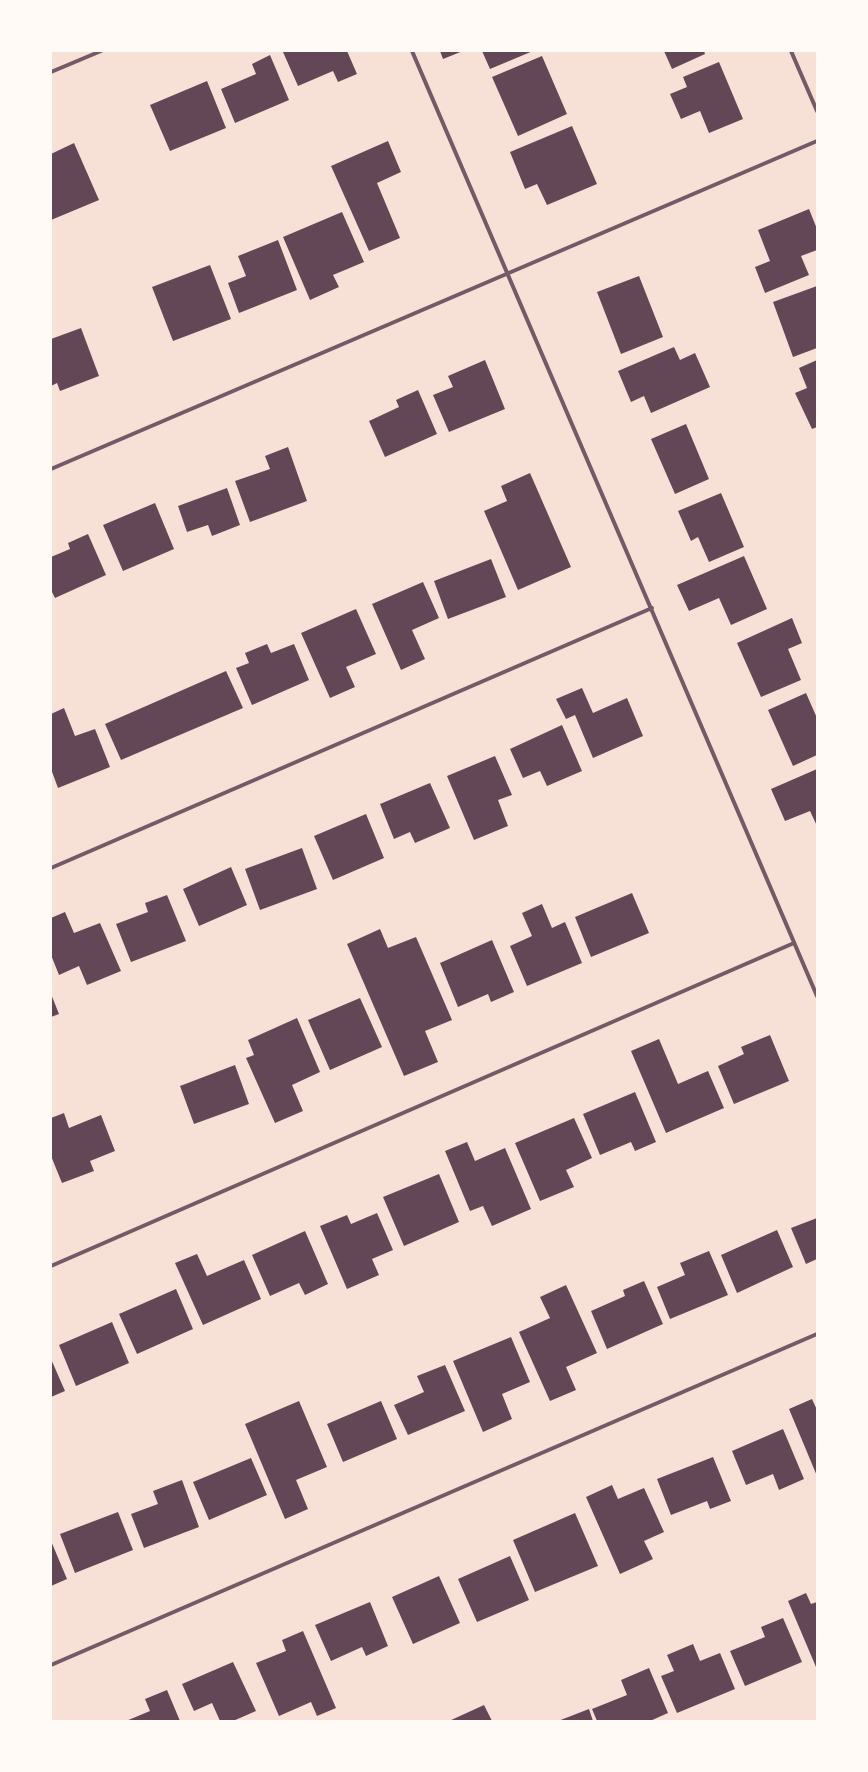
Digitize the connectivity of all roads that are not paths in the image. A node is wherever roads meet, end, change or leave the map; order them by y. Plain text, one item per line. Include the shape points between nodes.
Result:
1 (101, 51) edge
2 (412, 51) edge
3 (791, 51) edge
4 (51, 72) edge
5 (817, 111) edge
6 (817, 141) edge
7 (508, 272) junction
8 (51, 469) edge
9 (652, 608) junction
10 (51, 868) edge
11 (794, 942) junction
12 (817, 996) edge
13 (51, 1266) edge
14 (817, 1334) edge
15 (51, 1665) edge

1 - 4 street
2 - 7 street
3 - 5 street
6 - 7 street
7 - 8 street
7 - 9 street
9 - 10 street
9 - 11 street
11 - 12 street
11 - 13 street
14 - 15 street

